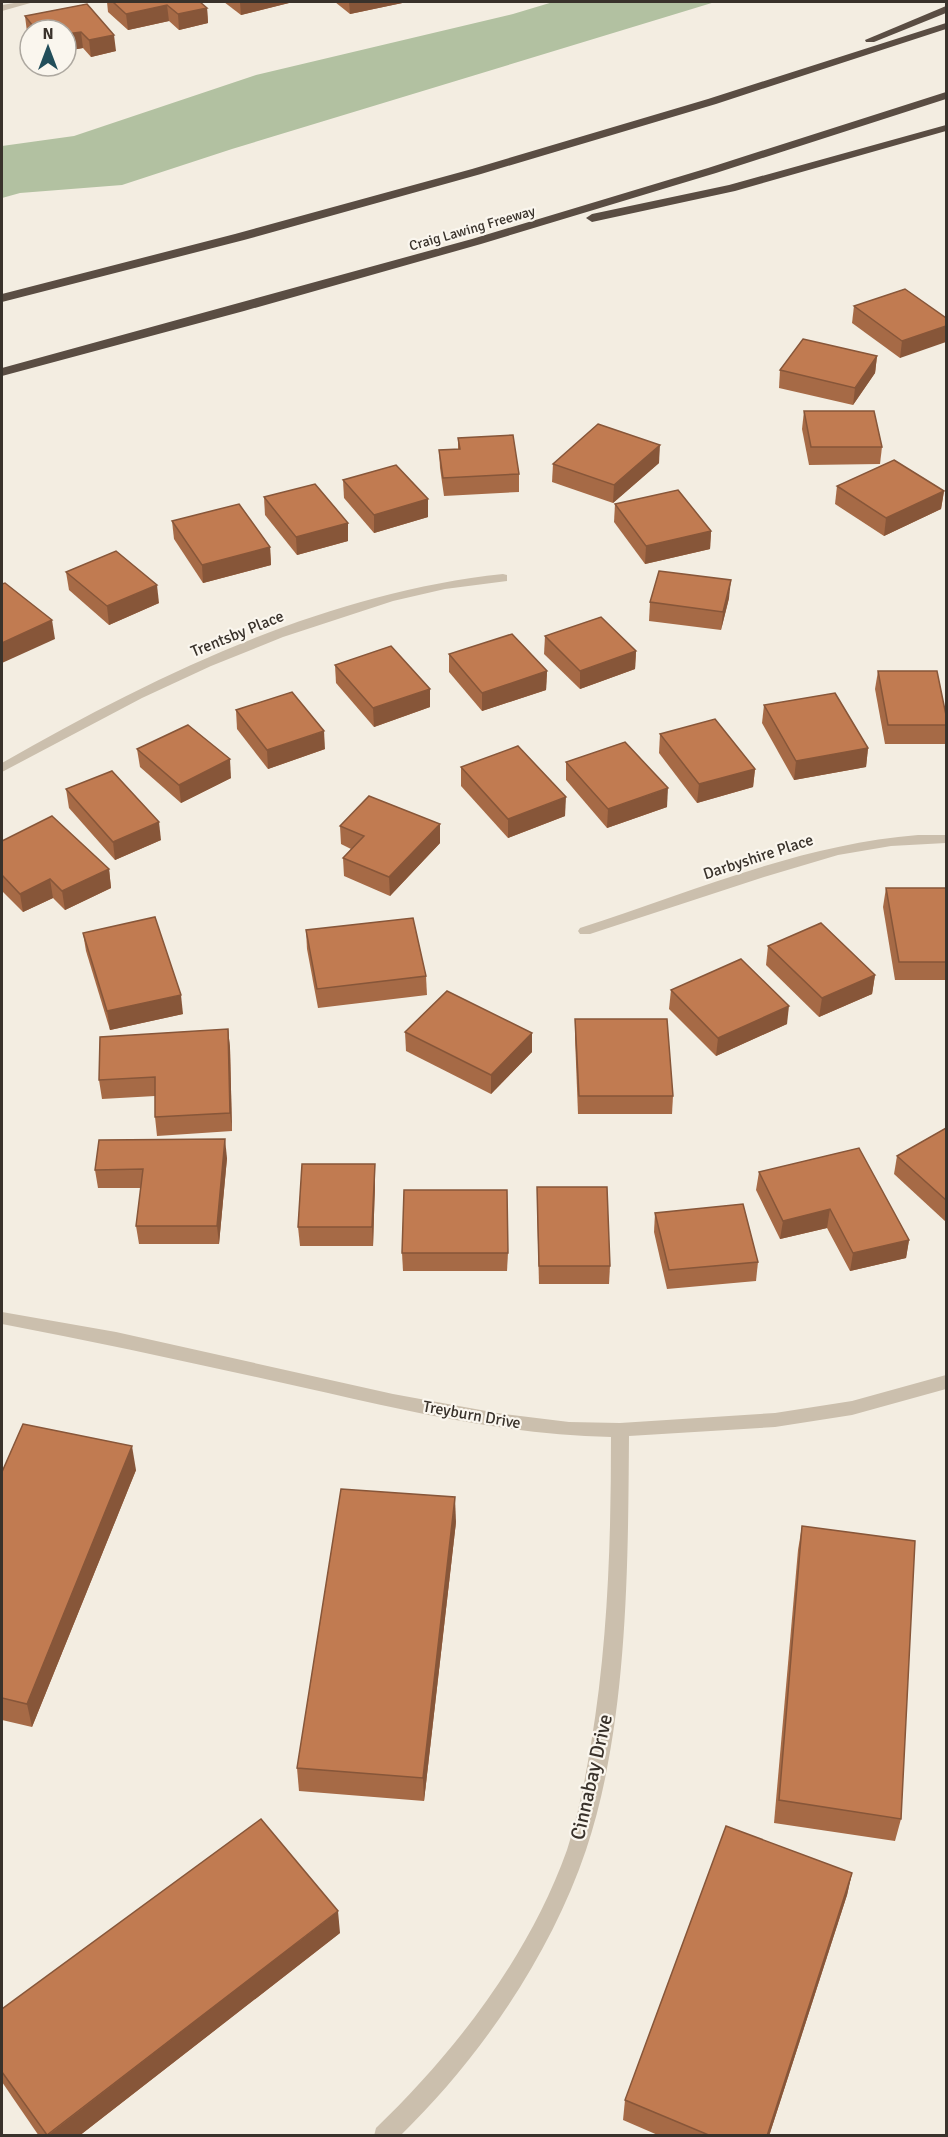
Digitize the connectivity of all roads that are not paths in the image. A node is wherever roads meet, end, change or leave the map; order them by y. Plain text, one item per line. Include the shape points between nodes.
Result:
1 (30, 2) edge
2 (2, 8) edge
3 (946, 9) edge
4 (946, 27) edge
5 (753, 88) junction
6 (946, 95) edge
7 (946, 128) edge
8 (470, 245) junction
9 (2, 298) edge
10 (2, 372) edge
11 (503, 578) dead end
12 (2, 768) edge
13 (946, 840) edge
14 (585, 932) dead end
15 (2, 1318) edge
16 (946, 1382) edge
17 (620, 1430) junction
18 (384, 2136) edge

1 - 2 street
3 - 5 highway
4 - 5 highway
5 - 9 highway via 349,207
6 - 8 highway, Craig Lawing Freeway
7 - 8 highway via 731,188
8 - 10 highway, Craig Lawing Freeway
11 - 12 street, Trentsby Place via 457,582 396,595 252,644 87,719
13 - 14 street, Darbyshire Place via 902,840 832,851
15 - 17 street, Treyburn Drive via 497,1420 569,1429
16 - 17 street, Treyburn Drive via 852,1408 776,1420
17 - 18 street, Cinnabay Drive via 620,1555 608,1702 585,1819 563,1883 529,1951 484,2020 430,2090

